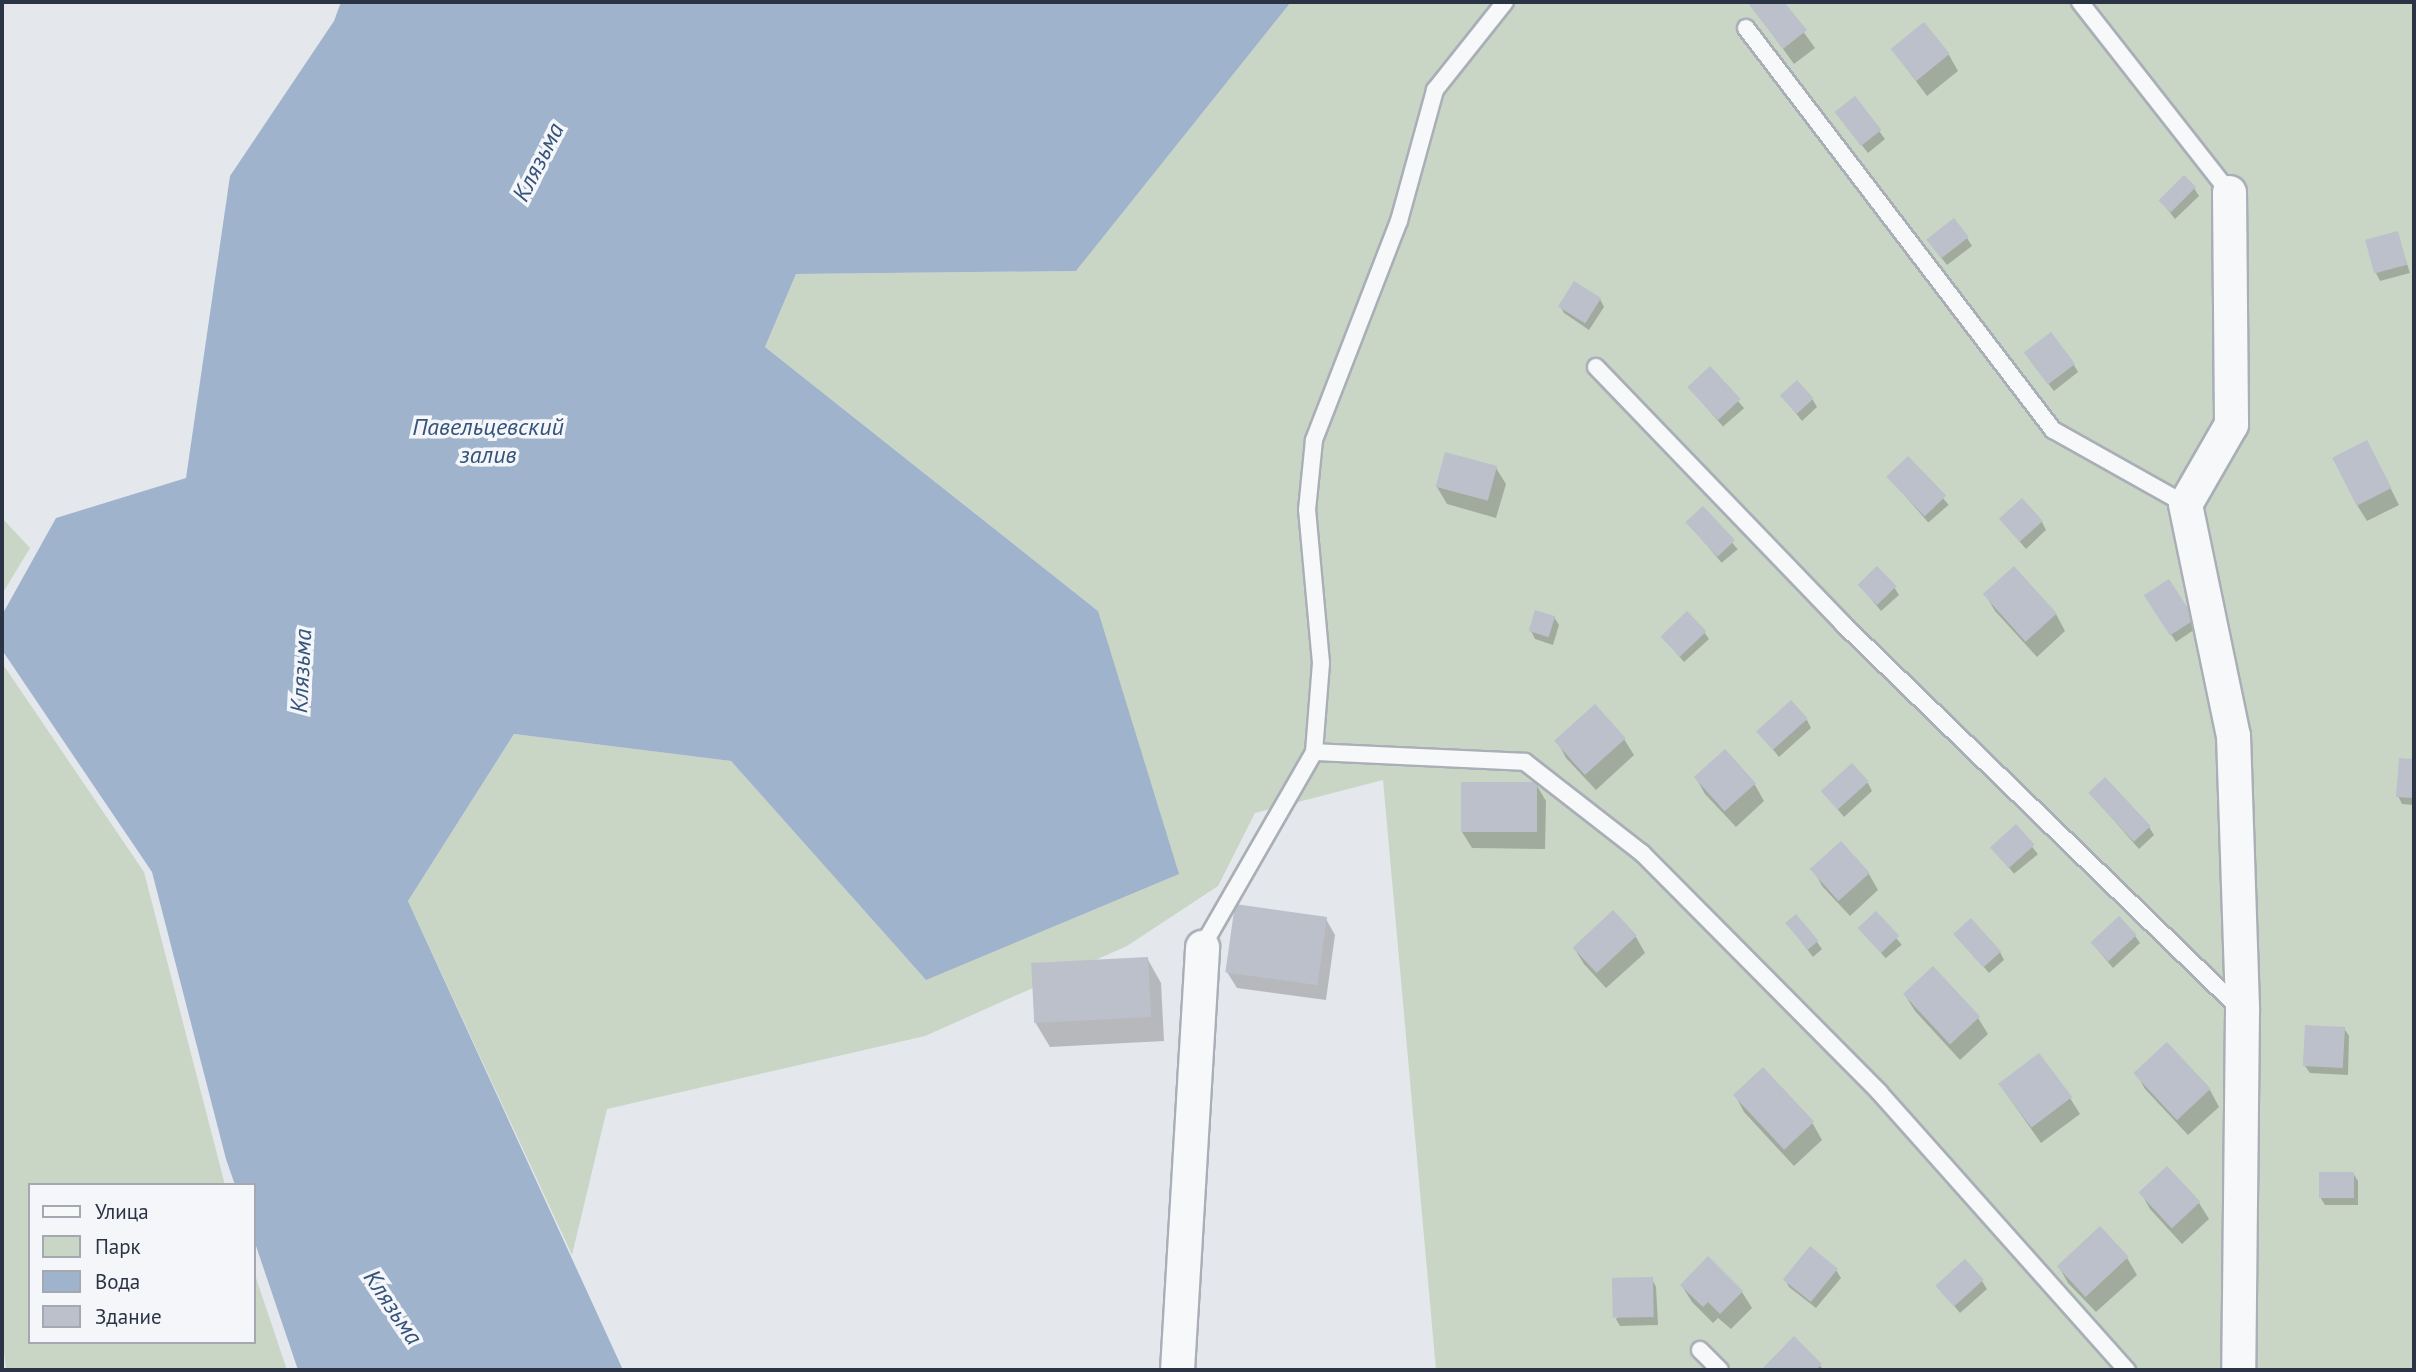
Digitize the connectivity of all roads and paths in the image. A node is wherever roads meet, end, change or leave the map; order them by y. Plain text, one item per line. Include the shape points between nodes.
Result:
1 (1504, 2) edge
2 (2080, 2) edge
3 (1746, 28) dead end
4 (2229, 192) joint
5 (1596, 367) dead end
6 (2185, 503) junction
7 (1314, 752) junction
8 (1202, 947) joint
9 (2242, 1011) junction
10 (1700, 1350) dead end
11 (1177, 1370) edge
12 (1720, 1370) edge
13 (2127, 1370) edge
14 (2238, 1370) edge

1 - 7 lane via 1435,90 1399,221 1314,440 1307,510 1321,663
2 - 4 lane
3 - 6 lane via 2053,430
4 - 6 street via 2231,424
5 - 9 lane via 1843,624
6 - 9 street via 2233,735
7 - 8 lane
7 - 13 lane via 1525,762 1642,853 1879,1092
8 - 11 street
9 - 14 street
10 - 12 lane

